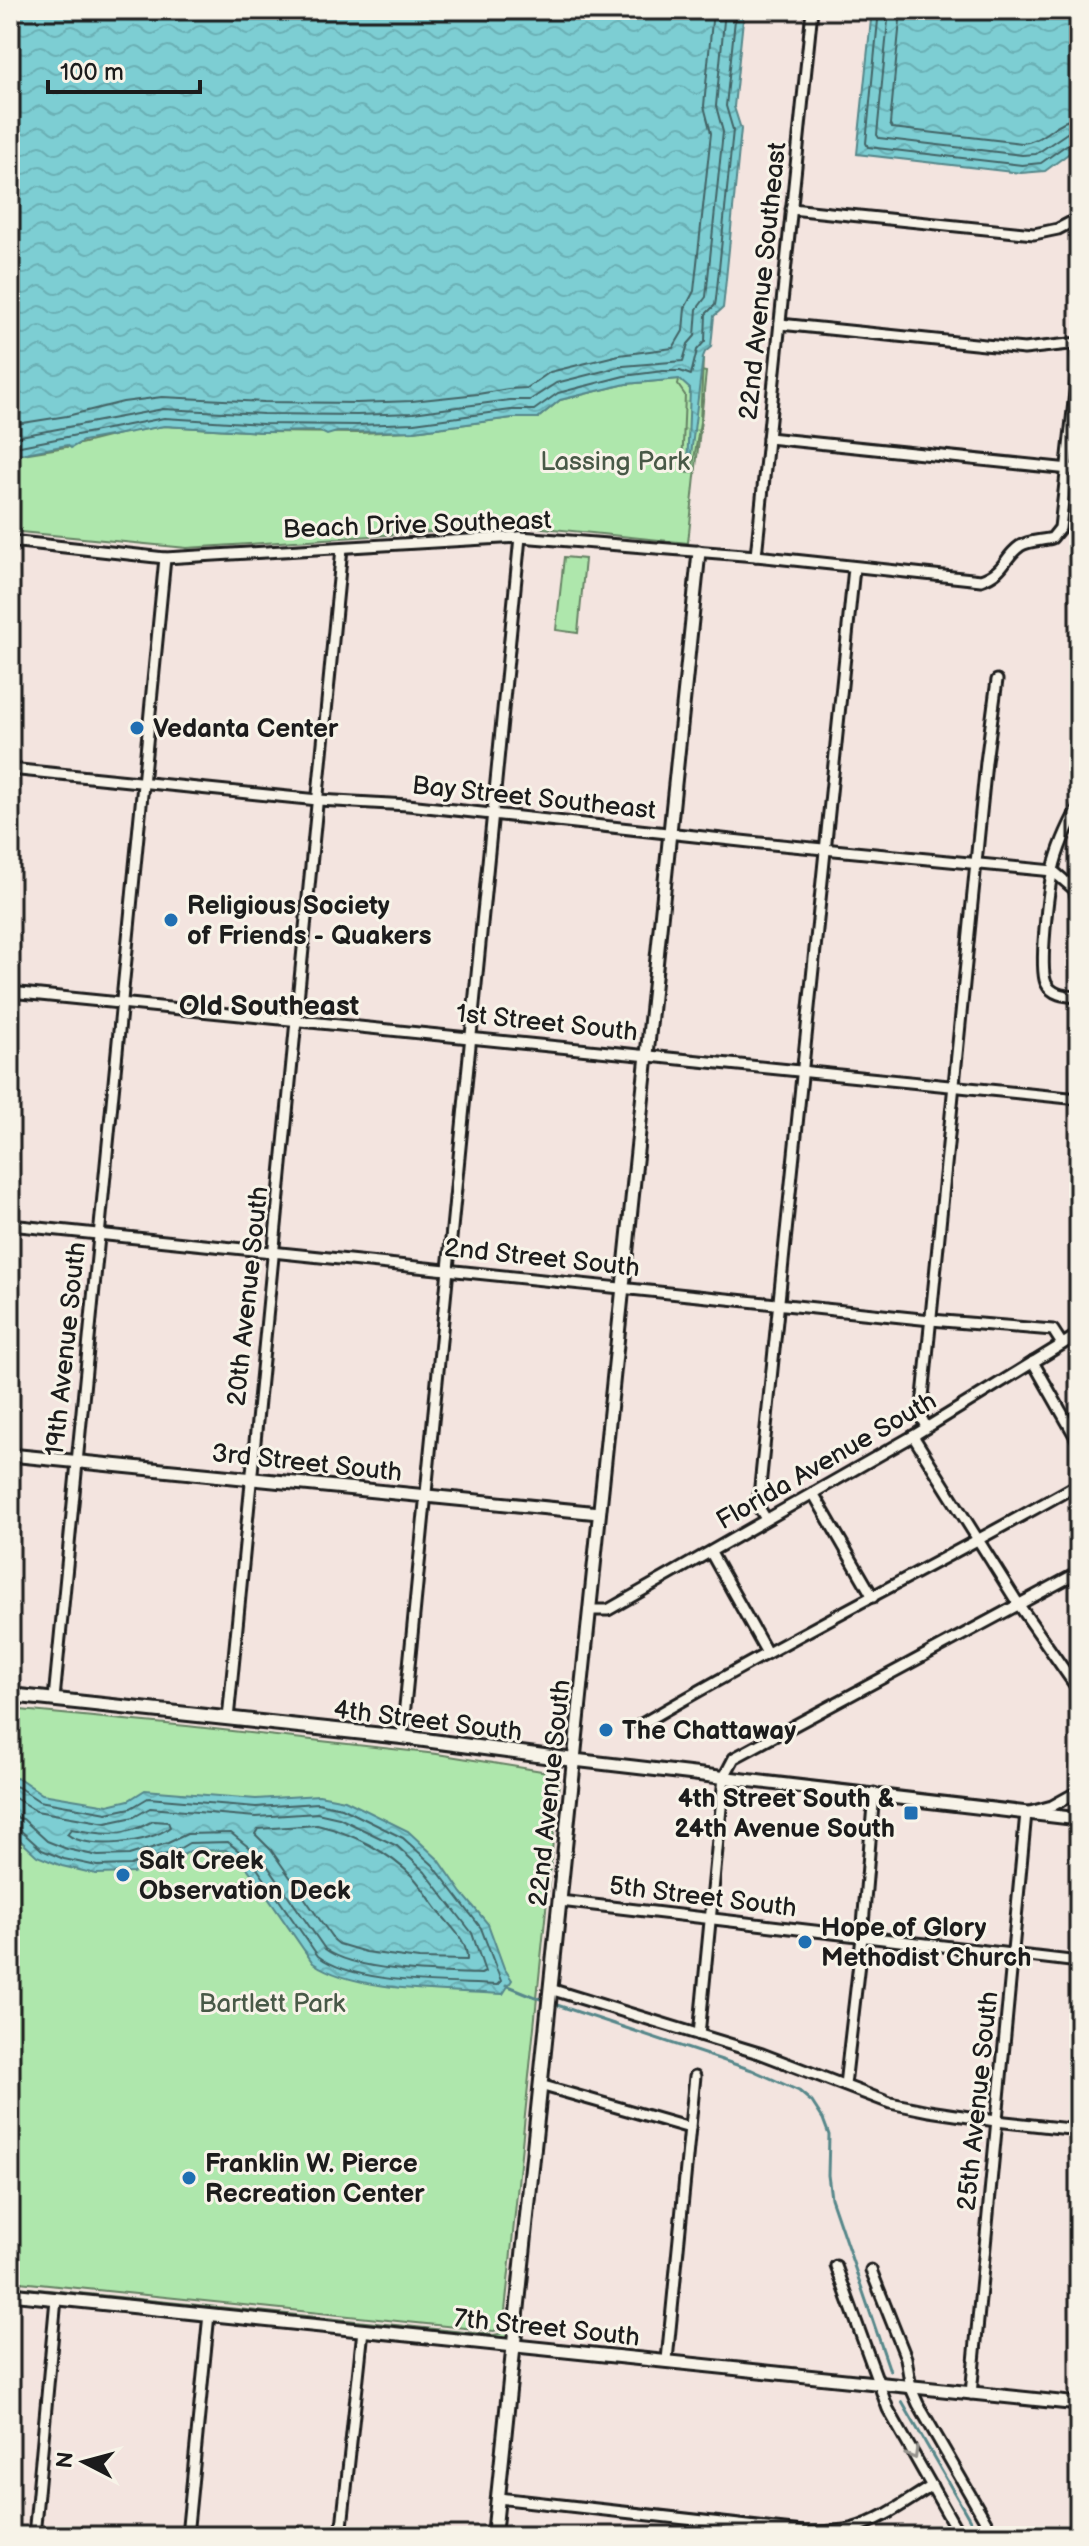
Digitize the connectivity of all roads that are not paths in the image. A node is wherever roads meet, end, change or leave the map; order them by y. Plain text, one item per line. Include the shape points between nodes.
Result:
1 (812, 10) edge
2 (791, 209) junction
3 (1079, 218) edge
4 (780, 324) junction
5 (1078, 344) edge
6 (768, 438) junction
7 (1066, 469) junction
8 (1079, 470) edge
9 (520, 537) junction
10 (10, 541) edge
11 (342, 548) junction
12 (699, 552) junction
13 (756, 556) junction
14 (165, 558) junction
15 (854, 568) junction
16 (997, 680) dead end
17 (10, 769) edge
18 (143, 783) junction
19 (318, 800) junction
20 (1079, 806) edge
21 (493, 816) junction
22 (670, 834) junction
23 (826, 850) junction
24 (977, 865) junction
25 (1053, 871) junction
26 (1079, 907) edge
27 (10, 992) edge
28 (1079, 997) edge
29 (121, 1003) junction
30 (297, 1020) junction
31 (471, 1037) junction
32 (647, 1054) junction
33 (804, 1073) junction
34 (954, 1088) junction
35 (1079, 1099) edge
36 (10, 1225) edge
37 (99, 1233) junction
38 (274, 1251) junction
39 (447, 1270) junction
40 (623, 1287) junction
41 (780, 1303) junction
42 (931, 1320) junction
43 (1079, 1334) edge
44 (1062, 1344) junction
45 (1033, 1362) junction
46 (926, 1427) junction
47 (913, 1436) junction
48 (1079, 1443) edge
49 (10, 1455) edge
50 (76, 1462) junction
51 (251, 1477) junction
52 (1079, 1484) edge
53 (813, 1493) junction
54 (426, 1496) junction
55 (599, 1513) junction
56 (766, 1519) junction
57 (977, 1541) junction
58 (711, 1553) junction
59 (1079, 1572) edge
60 (873, 1597) junction
61 (1019, 1605) junction
62 (589, 1610) junction
63 (767, 1653) junction
64 (1079, 1691) edge
65 (10, 1695) edge
66 (54, 1699) junction
67 (228, 1719) junction
68 (640, 1725) dead end
69 (402, 1737) junction
70 (574, 1760) junction
71 (724, 1777) junction
72 (1079, 1791) edge
73 (874, 1793) junction
74 (1026, 1813) junction
75 (1079, 1819) edge
76 (560, 1901) junction
77 (710, 1920) junction
78 (862, 1937) junction
79 (1014, 1954) junction
80 (1079, 1962) edge
81 (550, 1989) junction
82 (699, 2035) junction
83 (695, 2076) dead end
84 (540, 2085) junction
85 (845, 2085) junction
86 (996, 2121) junction
87 (690, 2128) junction
88 (1079, 2130) edge
89 (836, 2266) dead end
90 (871, 2270) dead end
91 (10, 2294) edge
92 (56, 2299) junction
93 (209, 2314) junction
94 (363, 2330) junction
95 (513, 2346) junction
96 (667, 2360) junction
97 (878, 2384) junction
98 (911, 2388) junction
99 (971, 2394) junction
100 (1079, 2404) edge
101 (932, 2486) junction
102 (498, 2498) junction
103 (34, 2536) edge
104 (187, 2536) edge
105 (341, 2536) edge
106 (494, 2536) edge
107 (960, 2536) edge
108 (994, 2536) edge

1 - 2 street, 22nd Avenue Southeast
2 - 3 street via 1034,234
2 - 4 street, 22nd Avenue Southeast
4 - 5 street via 1024,349
4 - 6 street, 22nd Avenue Southeast
5 - 7 street
6 - 7 street
6 - 13 street, 22nd Avenue Southeast
7 - 8 street
7 - 15 street, Beach Drive Southeast via 1057,534 1024,543 992,576 968,580
9 - 11 street, Beach Drive Southeast
9 - 12 street, Beach Drive Southeast
9 - 21 street
10 - 14 street, Beach Drive Southeast
11 - 14 street, Beach Drive Southeast
11 - 19 street, 20th Avenue South
12 - 13 street, Beach Drive Southeast
12 - 22 street
13 - 15 street, Beach Drive Southeast
14 - 18 street, 19th Avenue South
15 - 23 street
16 - 24 street
17 - 18 street, Bay Street Southeast
18 - 19 street, Bay Street Southeast
18 - 29 street, 19th Avenue South
19 - 21 street, Bay Street Southeast
19 - 30 street, 20th Avenue South
20 - 25 street
21 - 22 street, Bay Street Southeast
21 - 31 street
22 - 23 street, Bay Street Southeast
22 - 32 street
23 - 24 street, Bay Street Southeast
23 - 33 street
24 - 25 street, Bay Street Southeast
24 - 34 street
25 - 26 street via 1074,889
25 - 28 street via 1042,967 1047,986 1057,994
27 - 29 street, 1st Street South
29 - 30 street, 1st Street South
29 - 37 street, 19th Avenue South
30 - 31 street, 1st Street South
30 - 38 street, 20th Avenue South
31 - 32 street, 1st Street South
31 - 39 street
32 - 33 street, 1st Street South
32 - 40 street, 22nd Avenue South
33 - 34 street, 1st Street South
33 - 41 street
34 - 35 street, 1st Street South
34 - 42 street
36 - 37 street, 2nd Street South
37 - 38 street, 2nd Street South
37 - 50 street, 19th Avenue South
38 - 39 street, 2nd Street South
38 - 51 street, 20th Avenue South
39 - 40 street, 2nd Street South
39 - 54 street
40 - 41 street, 2nd Street South
40 - 55 street, 22nd Avenue South
41 - 42 street, 2nd Street South
41 - 56 street via 758,1506
42 - 44 street, 2nd Street South via 1053,1330
42 - 46 street via 921,1417
43 - 44 street, Florida Avenue South
44 - 45 street, Florida Avenue South
45 - 46 street, Florida Avenue South
45 - 48 street
46 - 47 street, Florida Avenue South
47 - 53 street, Florida Avenue South
47 - 57 street
49 - 50 street, 3rd Street South
50 - 51 street, 3rd Street South
50 - 66 street, 19th Avenue South
51 - 54 street, 3rd Street South
51 - 67 street, 20th Avenue South
52 - 57 street
53 - 56 street, Florida Avenue South
53 - 60 street
54 - 55 street, 3rd Street South
54 - 69 street
55 - 62 street, 22nd Avenue South
56 - 58 street, Florida Avenue South
57 - 60 street
57 - 61 street
58 - 62 street, Florida Avenue South via 608,1610
58 - 63 street
59 - 61 street
60 - 63 street
61 - 64 street
61 - 71 street via 734,1758
62 - 70 street, 22nd Avenue South
63 - 68 street
65 - 66 main road, 4th Street South
66 - 67 main road, 4th Street South
67 - 69 main road, 4th Street South
69 - 70 main road, 4th Street South
70 - 71 street, 4th Street South
70 - 76 main road, 22nd Avenue South
71 - 73 street, 4th Street South
71 - 77 street
72 - 74 street
73 - 74 street, 4th Street South
73 - 78 street
74 - 75 street, 4th Street South
74 - 79 street, 25th Avenue South
76 - 77 street, 5th Street South
76 - 81 main road, 22nd Avenue South
77 - 78 street, 5th Street South
77 - 82 street
78 - 79 street, 5th Street South
78 - 85 street
79 - 80 street, 5th Street South
79 - 86 street, 25th Avenue South
81 - 82 street
81 - 84 main road, 22nd Avenue South
82 - 85 street
83 - 87 street
84 - 87 street
84 - 95 main road, 22nd Avenue South
85 - 86 street via 890,2103
86 - 88 street
86 - 99 street, 25th Avenue South
87 - 96 street
89 - 97 street
90 - 98 street via 906,2358
91 - 92 street, 7th Street South
92 - 93 street, 7th Street South
92 - 103 street
93 - 94 street, 7th Street South
93 - 104 street
94 - 95 street, 7th Street South
94 - 105 street
95 - 96 street, 7th Street South
95 - 102 main road, 22nd Avenue South
96 - 97 street, 7th Street South
97 - 98 street, 7th Street South
97 -> 101 street
98 - 99 street, 7th Street South
98 - 108 street
99 - 100 street, 7th Street South
101 - 102 street via 878,2519 852,2528 803,2532
101 - 107 street
102 - 106 main road, 22nd Avenue South

